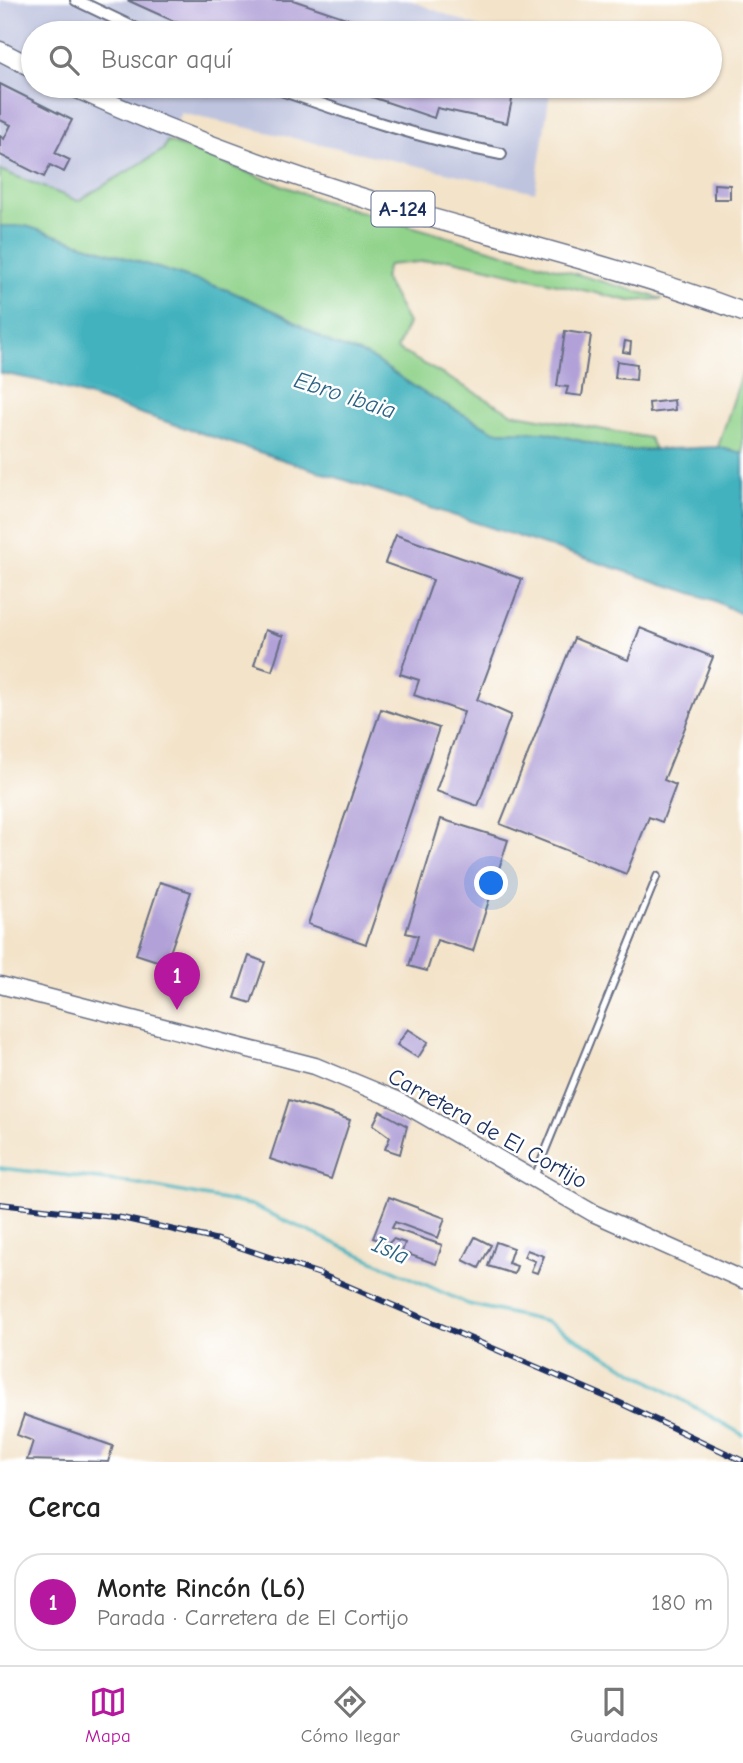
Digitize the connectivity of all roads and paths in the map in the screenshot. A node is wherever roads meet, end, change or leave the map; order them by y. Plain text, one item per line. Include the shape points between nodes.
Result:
1 (76, 0) edge
2 (93, 4) edge
3 (123, 21) edge
4 (0, 51) edge
5 (21, 62) edge
6 (97, 98) edge
7 (306, 98) edge
8 (501, 154) dead end
9 (743, 312) edge
10 (657, 876) dead end
11 (0, 985) edge
12 (534, 1179) junction
13 (743, 1280) edge

1 - 2 street
2 - 3 street
4 - 5 main road
6 - 9 main road, A-124 via 289,174 629,272
7 - 8 street via 419,135
10 - 12 lane
11 - 12 street, Carretera de El Cortijo via 315,1066 397,1100
12 - 13 street, Carretera de El Cortijo via 593,1213

